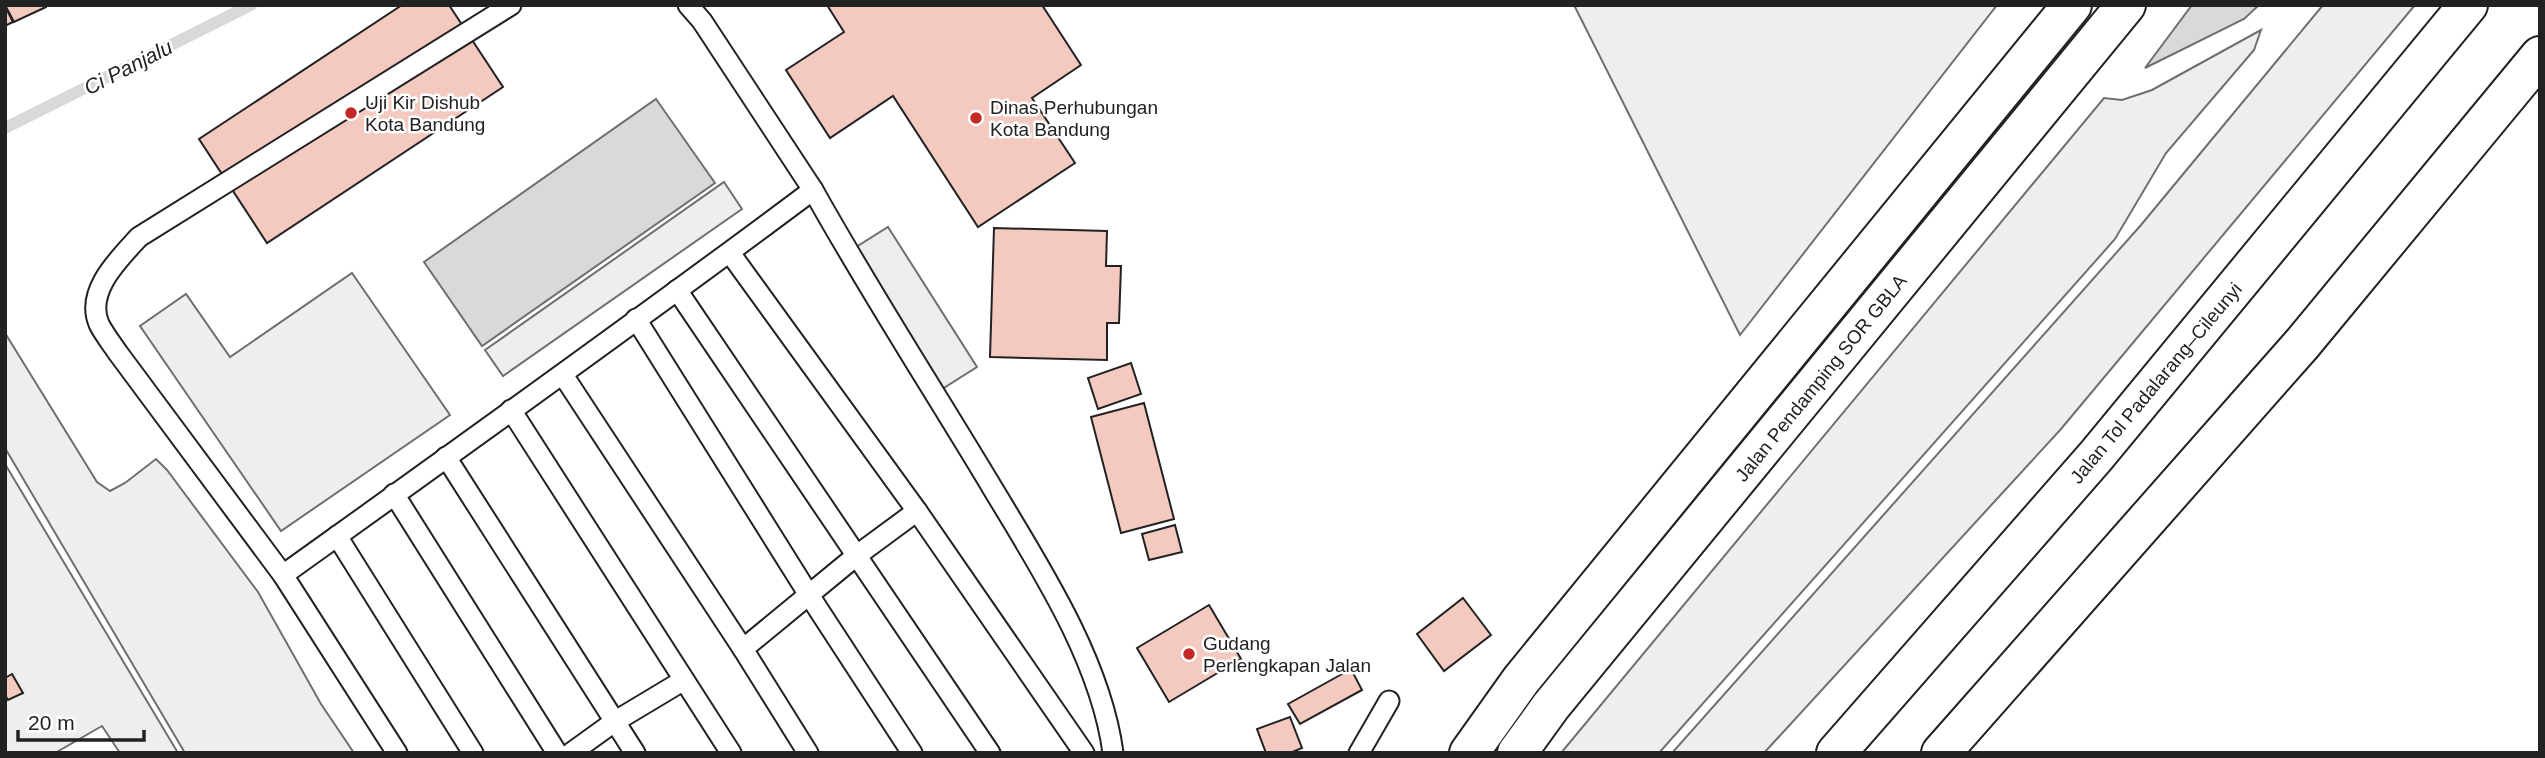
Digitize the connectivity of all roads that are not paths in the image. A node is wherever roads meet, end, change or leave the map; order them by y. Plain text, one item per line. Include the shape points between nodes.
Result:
1 (511, 5) edge
2 (688, 5) edge
3 (2072, 5) edge
4 (2126, 5) edge
5 (2468, 5) edge
6 (2540, 56) edge
7 (813, 190) junction
8 (730, 253) junction
9 (677, 290) junction
10 (636, 319) junction
11 (563, 375) junction
12 (511, 410) junction
13 (446, 457) junction
14 (394, 494) junction
15 (917, 511) junction
16 (337, 536) junction
17 (856, 556) junction
18 (283, 575) junction
19 (809, 595) junction
20 (743, 649) junction
21 (684, 680) junction
22 (1389, 701) dead end
23 (614, 722) junction
24 (397, 753) edge
25 (473, 753) edge
26 (557, 753) edge
27 (571, 753) edge
28 (635, 753) edge
29 (731, 753) edge
30 (808, 753) edge
31 (912, 753) edge
32 (989, 753) edge
33 (1084, 753) edge
34 (1113, 753) edge
35 (1359, 753) edge
36 (1469, 753) edge
37 (1517, 753) edge
38 (1836, 753) edge
39 (1941, 753) edge

1 - 18 lane via 139,237 109,270 97,299 98,323 111,343
2 - 7 lane
3 - 36 main road via 1521,680
4 - 37 main road, Jalan Pendamping SOR GBLA
5 - 38 main road, Jalan Tol Padalarang–Cileunyi via 2096,456
6 - 39 main road via 2302,344
7 - 8 lane
7 - 34 lane via 1048,580 1088,667
8 - 9 lane
8 - 15 lane
9 - 10 lane
9 - 17 lane
10 - 11 lane
10 - 19 lane
11 - 12 lane
11 - 20 lane
12 - 13 lane
12 - 21 lane
13 - 14 lane
13 - 23 lane
14 - 16 lane
14 - 26 lane
15 - 17 lane
15 - 33 lane
16 - 18 lane
16 - 25 lane
17 - 19 lane
17 - 32 lane
18 - 24 lane
19 - 20 lane
19 - 31 lane
20 - 30 lane
21 - 23 lane
21 - 29 lane
22 - 35 lane
23 - 27 lane
23 - 28 lane

